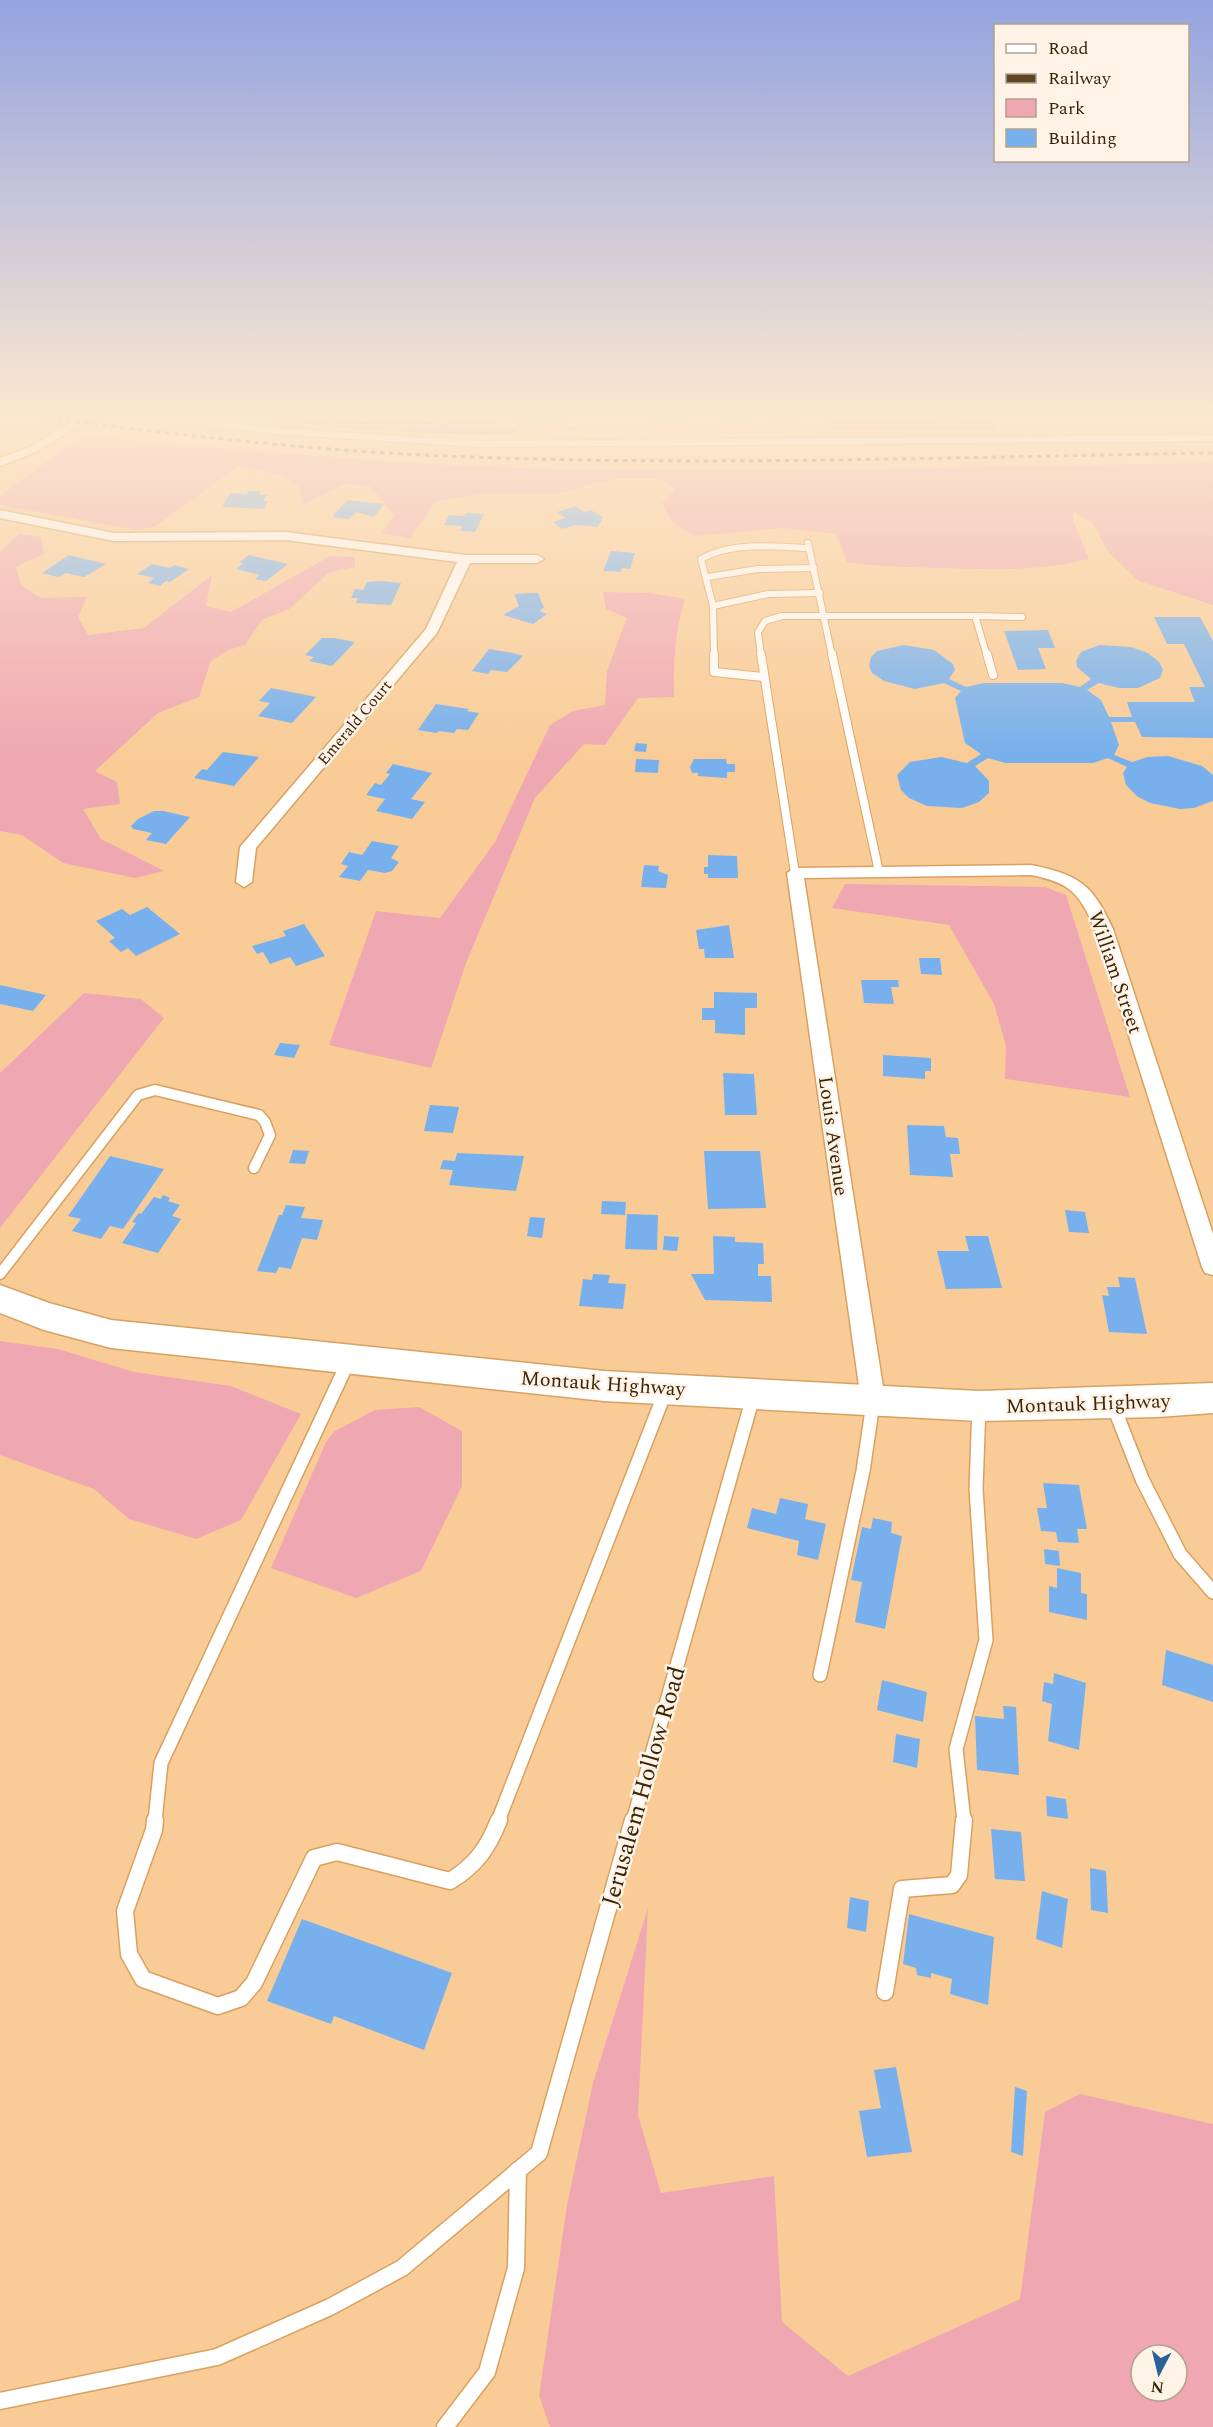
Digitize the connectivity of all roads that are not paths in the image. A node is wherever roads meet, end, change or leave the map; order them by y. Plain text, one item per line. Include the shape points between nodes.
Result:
1 (71, 528) edge
2 (465, 559) junction
3 (537, 559) dead end
4 (814, 568) junction
5 (708, 577) junction
6 (820, 593) junction
7 (713, 606) junction
8 (825, 615) junction
9 (975, 616) junction
10 (1022, 617) dead end
11 (993, 675) dead end
12 (763, 677) junction
13 (879, 872) junction
14 (795, 873) junction
15 (244, 882) dead end
16 (254, 1168) dead end
17 (1209, 1244) edge
18 (1213, 1267) edge
19 (0, 1274) edge
20 (0, 1299) edge
21 (349, 1360) junction
22 (666, 1389) junction
23 (754, 1393) junction
24 (1213, 1398) edge
25 (873, 1400) junction
26 (1112, 1402) junction
27 (979, 1406) junction
28 (1213, 1592) edge
29 (820, 1675) dead end
30 (885, 1992) dead end
31 (518, 2170) junction
32 (0, 2401) edge
33 (445, 2427) edge

1 - 2 street via 114,537 285,536
2 - 3 street
2 - 15 street, Emerald Court via 432,630 248,848
4 - 5 lane via 758,569
4 - 5 lane via 809,545 709,552 701,559
4 - 6 lane
5 - 7 lane via 705,581
6 - 7 lane via 768,594
6 - 8 lane
7 - 12 lane via 714,672
8 - 9 lane
8 - 12 lane via 782,616 765,621 758,632
8 - 13 lane
9 - 10 lane
9 - 11 lane
12 - 14 lane
13 - 14 street, William Street
13 - 17 street, William Street via 1031,870 1056,875 1089,895 1104,929
14 - 25 street, Louis Avenue
16 - 19 lane via 271,1134 269,1124 259,1114 155,1090 138,1095
17 - 18 street, William Street
20 - 21 main road, Montauk Highway via 111,1334
21 - 22 main road, Montauk Highway
21 - 22 lane via 161,1763 154,1830 125,1911 129,1954 143,1979 218,2006 241,1998 255,1983 314,1858 337,1852 450,1881 471,1868 493,1835
22 - 23 main road, Montauk Highway
23 - 25 main road, Montauk Highway
23 - 31 lane, Jerusalem Hollow Road via 539,2153
24 - 26 main road, Montauk Highway
25 - 27 main road, Montauk Highway
25 - 29 lane via 865,1460 829,1614
26 - 27 main road, Montauk Highway
26 - 28 lane via 1142,1479 1180,1554
27 - 30 lane via 976,1489 986,1640 956,1749 964,1823 958,1875 952,1885 912,1885 902,1889
31 - 32 lane, Jerusalem Hollow Road via 402,2268 330,2307 217,2357
31 - 33 lane via 516,2268 487,2373

